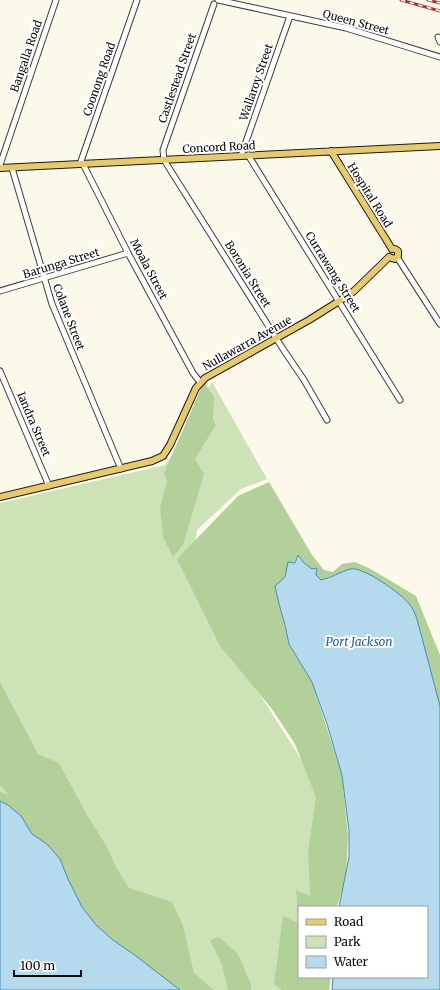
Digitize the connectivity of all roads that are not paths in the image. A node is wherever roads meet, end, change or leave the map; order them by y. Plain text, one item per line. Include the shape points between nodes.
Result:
1 (56, 0) edge
2 (137, 0) edge
3 (208, 1) dead end
4 (216, 1) edge
5 (290, 16) junction
6 (440, 57) edge
7 (439, 148) edge
8 (332, 151) junction
9 (248, 155) junction
10 (241, 156) junction
11 (164, 160) junction
12 (0, 164) edge
13 (82, 164) junction
14 (0, 168) edge
15 (12, 168) junction
16 (392, 249) junction
17 (128, 253) junction
18 (390, 257) junction
19 (397, 257) junction
20 (44, 278) junction
21 (0, 291) edge
22 (340, 301) junction
23 (440, 324) edge
24 (276, 338) junction
25 (0, 371) edge
26 (200, 382) junction
27 (400, 400) dead end
28 (327, 420) dead end
29 (121, 469) junction
30 (49, 486) junction
31 (0, 497) edge

1 - 12 street, Bangalla Road
2 - 13 street, Coonong Road
3 - 4 street, Queen Street
4 - 5 street, Queen Street
4 - 11 street, Castlestead Street via 163,150
5 - 6 street, Queen Street via 346,28
5 - 10 street, Wallaroy Street
7 - 8 main road, Concord Road
8 - 9 main road, Concord Road
8 - 16 main road, Hospital Road
9 - 10 main road, Concord Road
9 - 22 street, Currawang Street
10 - 11 main road, Concord Road
11 - 13 main road, Concord Road
11 - 24 street, Boronia Street
13 - 15 main road, Concord Road
13 - 17 street, Moala Street
14 - 15 main road, Concord Road
15 - 20 street, Colane Street
16 - 18 main road via 389,252
16 - 19 main road via 398,251
17 - 20 street, Barunga Street
17 - 26 street, Moala Street
18 - 19 main road
18 - 22 main road, Nullawarra Avenue
19 - 23 street
20 - 21 street, Barunga Street
20 - 29 street, Colane Street via 52,304
22 - 24 main road, Nullawarra Avenue
22 - 27 street, Currawang Street
24 - 26 main road, Nullawarra Avenue via 212,372
24 - 28 street, Boronia Street
25 - 30 street, Iandra Street
26 - 29 main road, Nullawarra Avenue via 163,456
29 - 30 main road, Nullawarra Avenue
30 - 31 main road, Nullawarra Avenue

